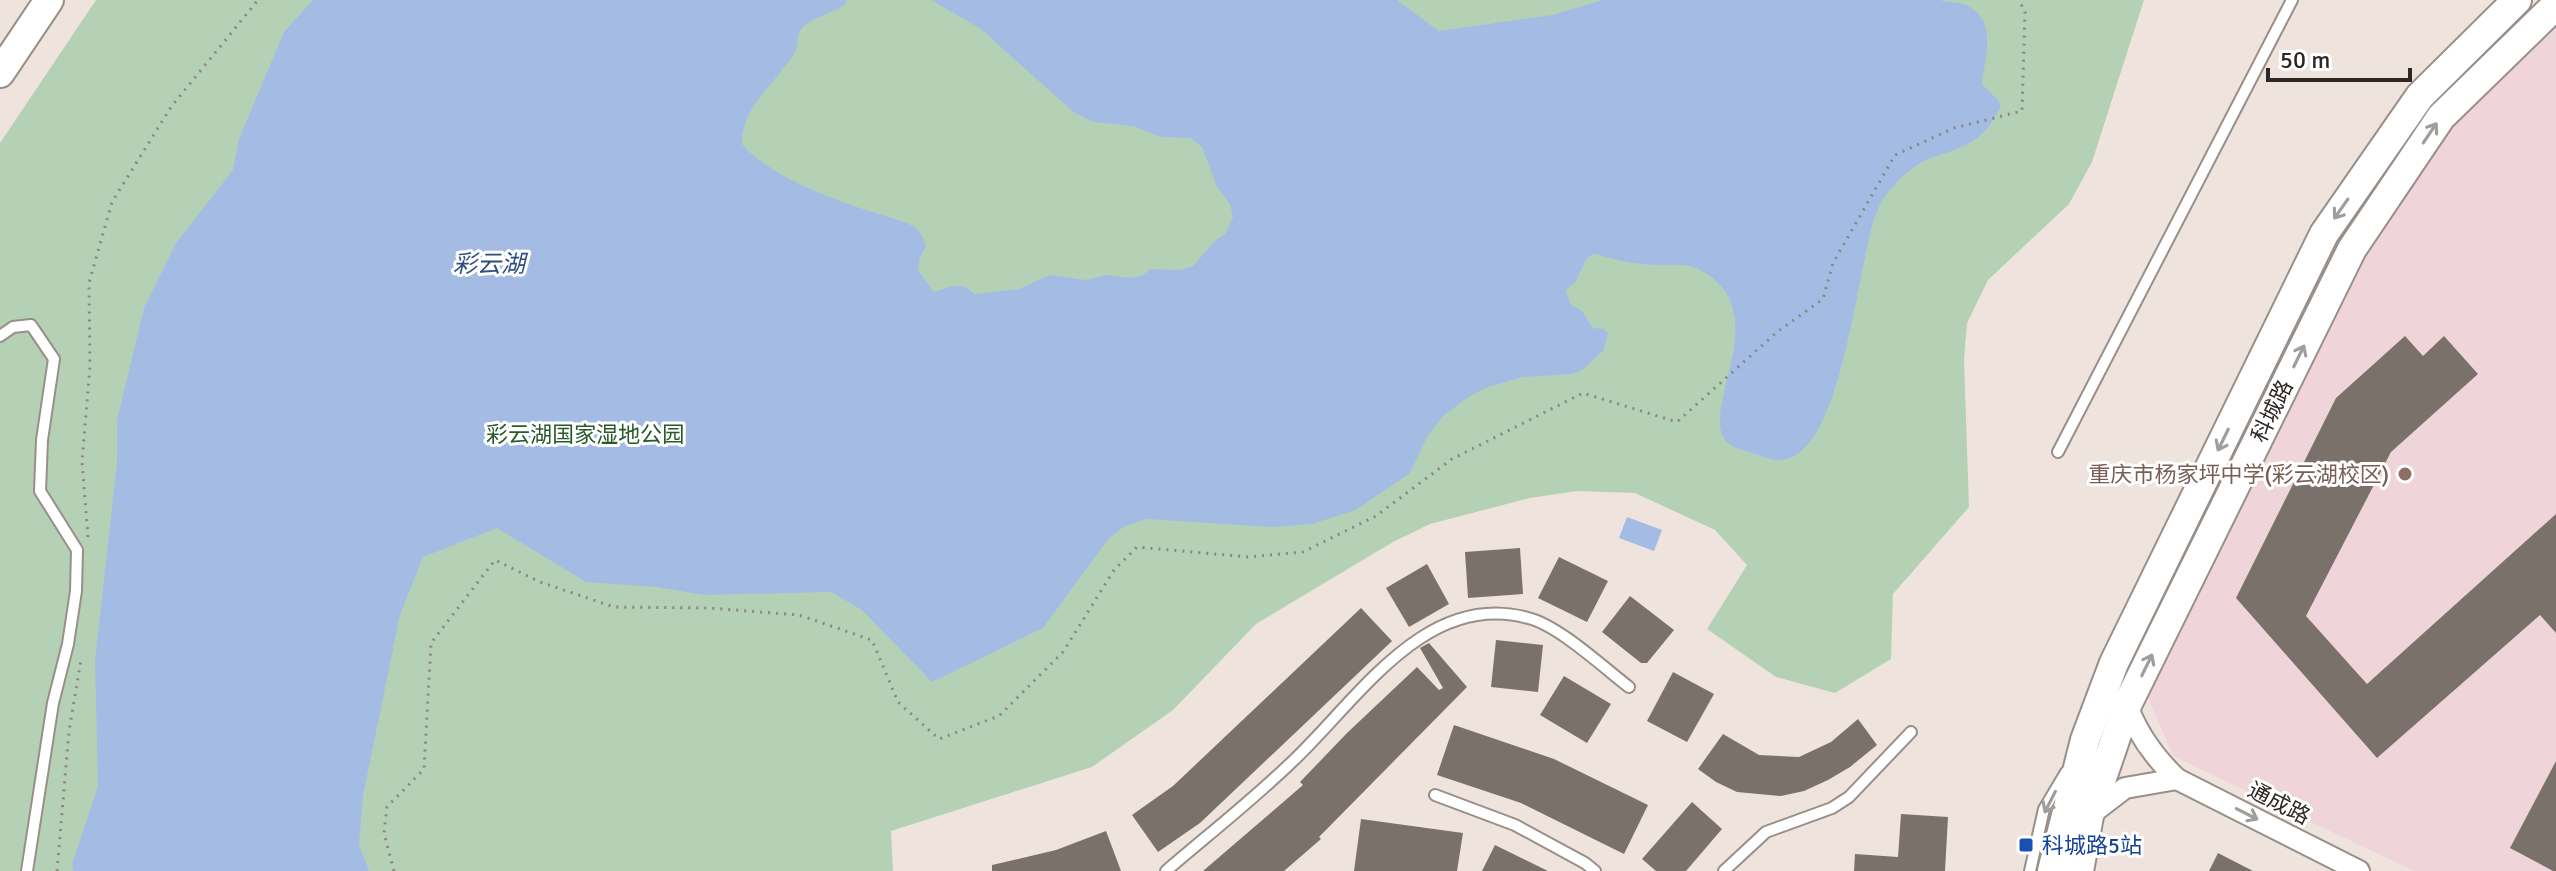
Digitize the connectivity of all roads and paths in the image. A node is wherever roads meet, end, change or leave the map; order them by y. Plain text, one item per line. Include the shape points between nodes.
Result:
1 (26, 0) edge
2 (49, 0) edge
3 (258, 0) edge
4 (2019, 0) edge
5 (2292, 0) edge
6 (2517, 0) edge
7 (2556, 5) edge
8 (0, 39) edge
9 (0, 73) edge
10 (0, 336) edge
11 (2058, 452) dead end
12 (90, 549) dead end
13 (83, 649) dead end
14 (2114, 663) junction
15 (1629, 687) dead end
16 (2127, 705) junction
17 (1911, 732) dead end
18 (2085, 740) junction
19 (2177, 779) junction
20 (1435, 795) dead end
21 (2089, 816) junction
22 (27, 871) edge
23 (57, 871) edge
24 (394, 871) edge
25 (1166, 871) edge
26 (1595, 871) edge
27 (1724, 871) edge
28 (2030, 871) edge
29 (2052, 871) edge
30 (2079, 871) edge
31 (2359, 871) edge

1 - 8 main road
2 - 9 main road
3 - 12 path via 171,107 112,202 89,283 90,366 82,461
4 - 24 path via 2025,12 2022,111 1954,128 1895,155 1833,263 1823,299 1777,332 1677,422 1583,393 1452,459 1376,516 1303,552 1248,557 1137,547 1114,570 1063,652 999,716 939,739 898,702 872,640 799,615 614,607 495,560 431,643 424,769 387,807 384,833
5 - 11 lane
6 -> 14 main road, 科城路 via 2420,96 2324,234
16 -> 7 main road, 科城路 via 2352,249 2441,117
10 - 22 lane via 13,327 31,325 54,359 40,491 77,550 68,644 53,703
13 - 23 path via 69,731
14 - 16 street
14 - 18 main road, 科城路
15 - 25 lane via 1532,618 1492,614 1455,620 1402,650 1288,766
16 - 19 street via 2145,742
16 - 21 main road, 科城路
17 - 27 lane via 1849,797 1766,832
18 -> 28 lane via 2044,809
18 - 29 main road, 科城路
19 - 21 street via 2125,788
19 -> 31 street, 通成路
20 - 26 lane via 1515,825
21 - 30 main road, 科城路

